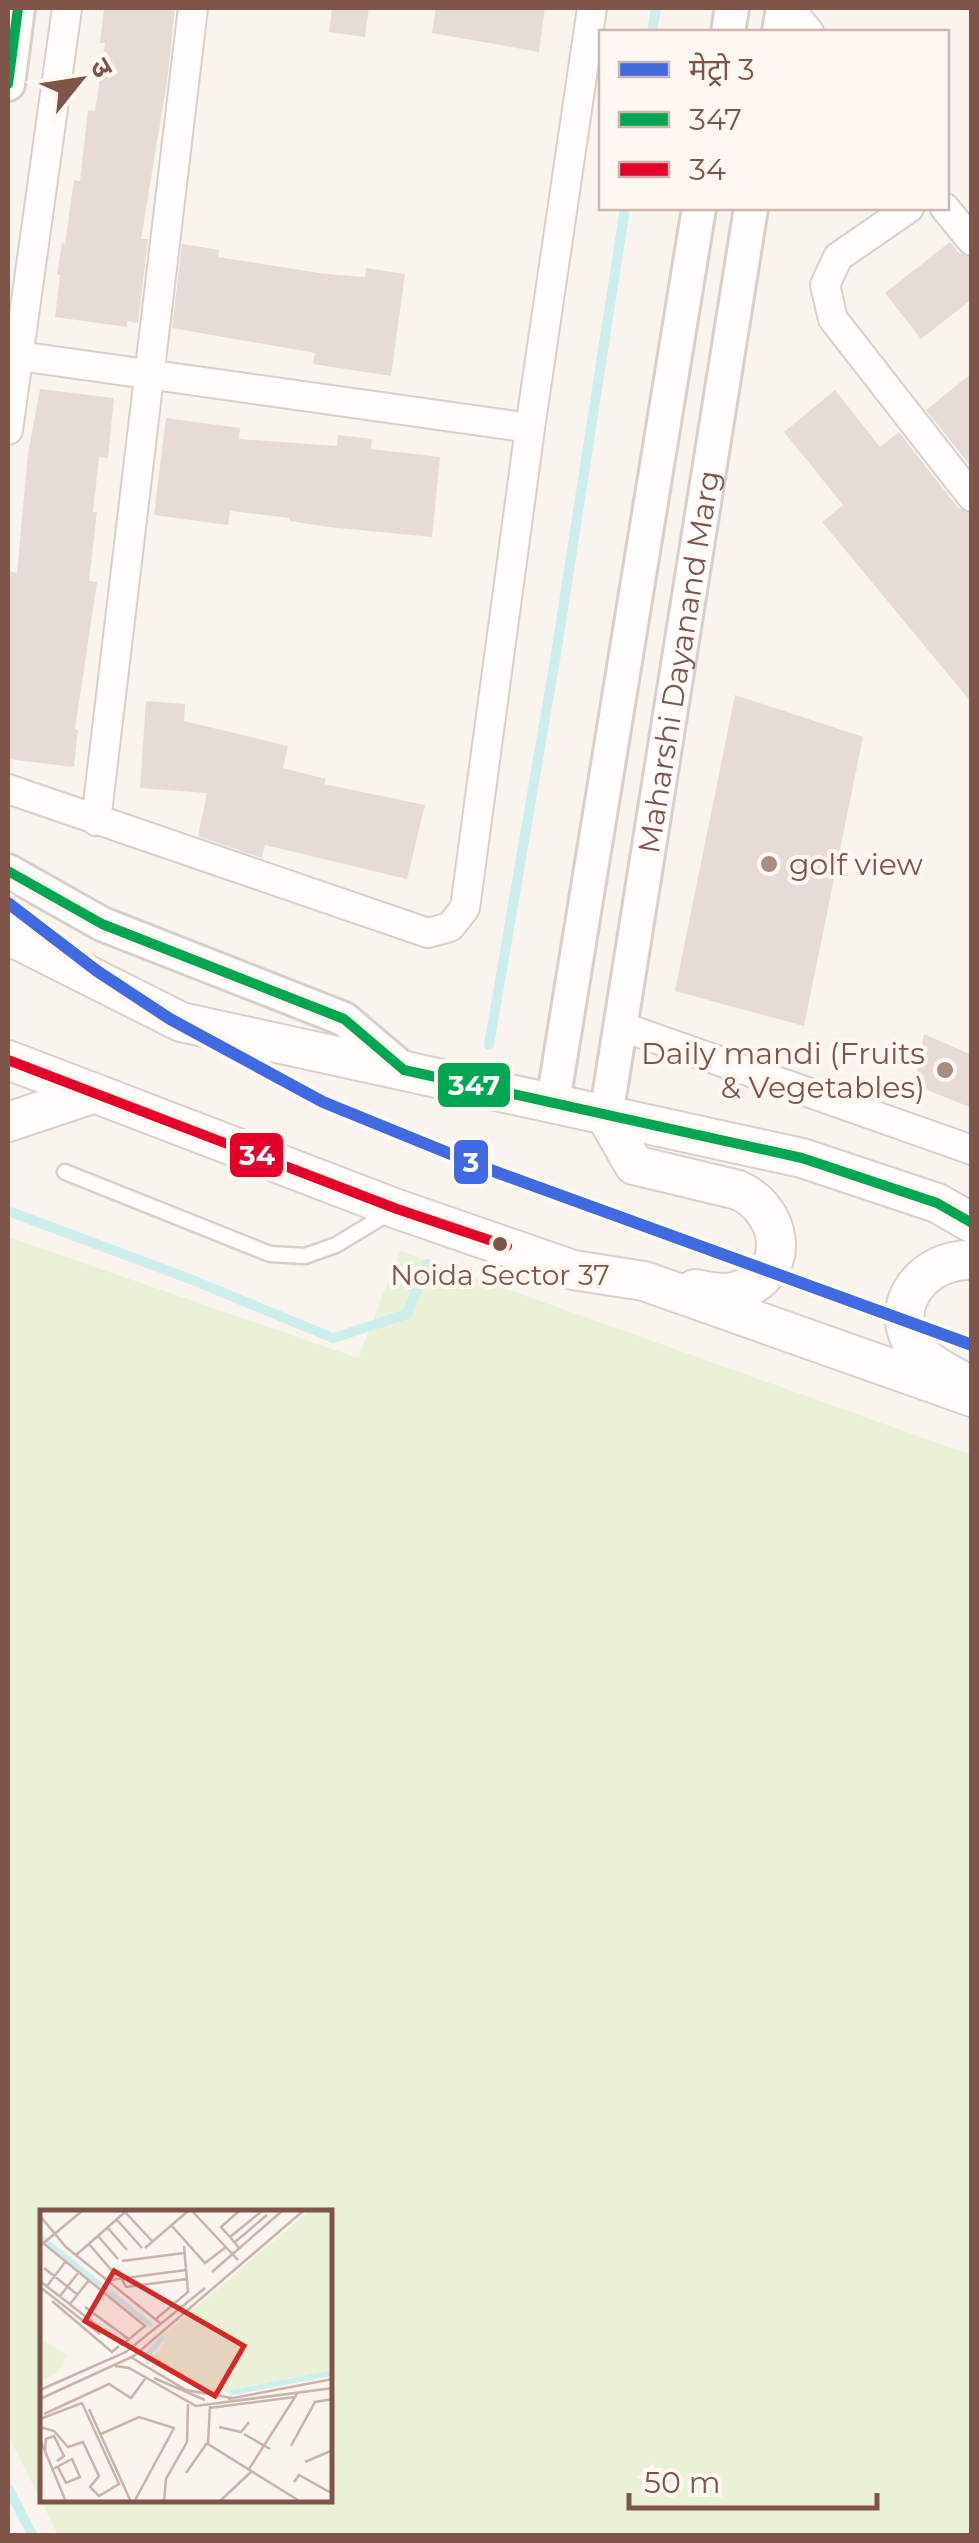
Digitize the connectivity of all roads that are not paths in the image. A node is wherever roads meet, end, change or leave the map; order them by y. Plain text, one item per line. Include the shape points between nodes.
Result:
1 (18, 8) edge
2 (68, 8) edge
3 (193, 8) edge
4 (592, 8) edge
5 (786, 8) edge
6 (807, 30) edge
7 (8, 84) edge
8 (700, 210) edge
9 (751, 210) edge
10 (905, 210) edge
11 (948, 210) edge
12 (972, 241) edge
13 (20, 356) junction
14 (148, 374) junction
15 (530, 428) junction
16 (8, 430) edge
17 (972, 496) edge
18 (8, 789) edge
19 (96, 821) junction
20 (8, 871) edge
21 (8, 936) edge
22 (620, 1026) junction
23 (8, 1060) edge
24 (404, 1070) junction
25 (96, 1093) junction
26 (552, 1102) junction
27 (606, 1116) junction
28 (8, 1122) edge
29 (972, 1150) edge
30 (65, 1172) dead end
31 (398, 1208) junction
32 (972, 1222) edge
33 (972, 1260) edge
34 (644, 1281) junction
35 (972, 1387) edge
36 (972, 1398) edge

1 - 7 street
2 - 13 street
3 - 14 street
4 - 15 street
5 - 6 street
8 - 26 street, Maharshi Dayanand Marg
9 - 22 street, Maharshi Dayanand Marg
10 - 17 street via 838,257 825,285 833,319
11 - 12 street
13 - 14 street
13 - 16 street
14 - 15 street
14 - 19 street
15 - 19 street via 466,908 450,926 428,933
18 - 19 street
20 - 24 street via 102,924 344,1019
21 - 24 main road via 180,1022
22 - 27 street, Maharshi Dayanand Marg
22 - 29 street
23 - 25 main road
24 - 26 main road
25 - 28 main road
25 - 31 main road
26 - 27 main road
27 - 32 main road via 802,1158 937,1203
27 - 34 main road via 634,1165 753,1196 772,1222 775,1254 768,1270 743,1290
30 - 31 lane via 270,1254 320,1251
31 - 34 main road via 573,1270
33 - 35 main road via 938,1264 922,1275 906,1308 913,1345
34 - 36 main road

